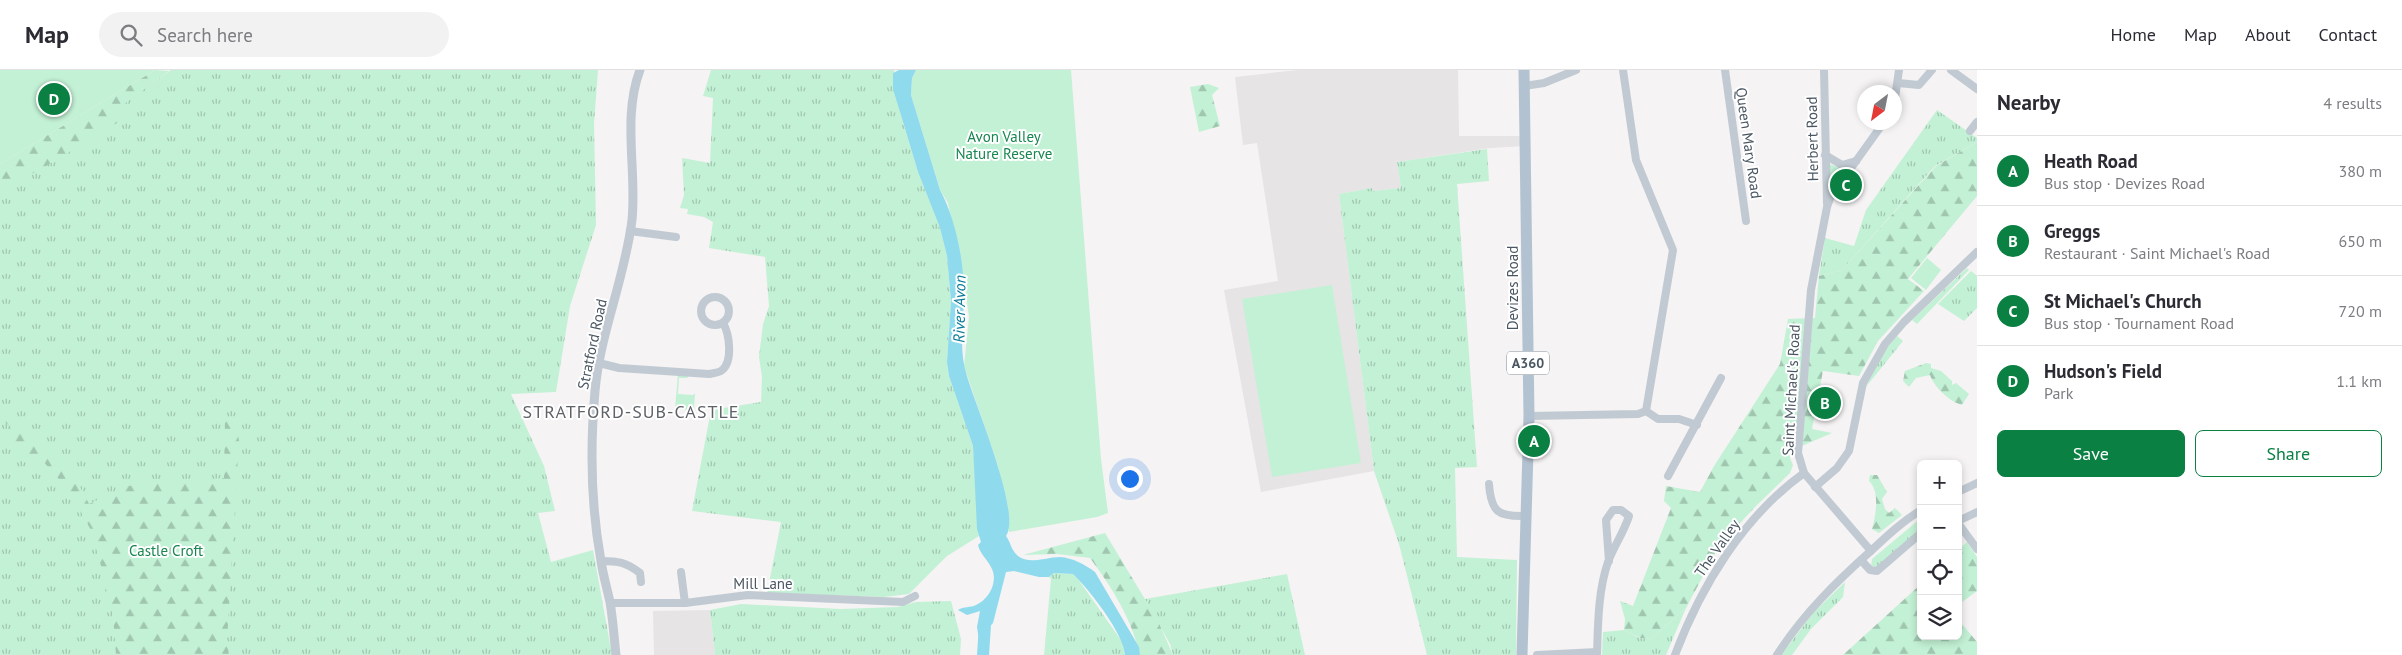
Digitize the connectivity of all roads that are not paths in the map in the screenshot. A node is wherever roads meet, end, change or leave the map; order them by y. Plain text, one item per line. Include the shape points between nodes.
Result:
1 (640, 70) edge
2 (1524, 70) edge
3 (1576, 70) edge
4 (1623, 70) edge
5 (1725, 70) edge
6 (1824, 70) edge
7 (1899, 70) edge
8 (1932, 70) edge
9 (1951, 70) edge
10 (1898, 83) joint
11 (1524, 86) junction
12 (1977, 89) edge
13 (1977, 122) edge
14 (1878, 130) edge
15 (1970, 131) dead end
16 (1825, 155) junction
17 (1856, 161) junction
18 (1826, 208) junction
19 (1746, 221) dead end
20 (630, 231) junction
21 (676, 237) dead end
22 (1977, 252) edge
23 (723, 323) dead end
24 (599, 363) junction
25 (1721, 378) dead end
26 (1646, 411) junction
27 (1529, 416) junction
28 (1697, 425) junction
29 (1804, 473) junction
30 (1668, 476) dead end
31 (1977, 483) edge
32 (1489, 484) dead end
33 (1815, 487) junction
34 (1962, 490) edge
35 (1977, 512) edge
36 (1917, 513) edge
37 (1526, 516) junction
38 (1962, 520) edge
39 (1962, 528) edge
40 (1917, 536) edge
41 (1977, 550) edge
42 (1871, 551) junction
43 (1861, 560) junction
44 (601, 561) junction
45 (1608, 561) junction
46 (681, 572) dead end
47 (641, 582) dead end
48 (915, 596) dead end
49 (610, 602) junction
50 (685, 603) junction
51 (1597, 654) edge
52 (616, 655) edge
53 (1522, 655) edge
54 (1537, 655) edge
55 (1675, 655) edge
56 (1777, 655) edge

1 - 20 street, Stratford Road via 634,86 631,124 634,197
2 - 11 main road, Devizes Road / A360
3 - 11 street via 1544,84
4 - 26 street via 1636,160 1673,250
5 - 19 street, Queen Mary Road
6 - 16 street, Herbert Road
7 - 10 street
8 - 10 street via 1919,85
9 - 12 street
11 - 27 main road, Devizes Road / A360
13 - 15 street
14 - 17 street
16 - 17 street via 1842,165
16 - 18 street, Herbert Road
17 - 18 street
18 - 29 street, Saint Michael's Road via 1811,290 1798,453
20 - 21 street
20 - 24 street, Stratford Road
22 - 33 street via 1884,344 1863,383 1849,451 1837,468
23 - 24 street via 728,332 728,358 720,372 619,368
24 - 44 street, Stratford Road via 592,451
25 - 28 street
26 - 27 street via 1638,414
26 - 28 street via 1658,419 1679,419
27 - 37 main road, Devizes Road / A360
28 - 30 street
29 - 33 street, Saint Michael's Road
29 - 55 street, The Valley via 1734,543 1705,589
31 - 34 street
32 - 37 street via 1494,509 1506,515
33 - 42 street, Saint Michael's Road
35 - 38 street
36 - 42 street
37 - 53 main road, Devizes Road / A360
39 - 41 street
40 - 43 street via 1877,571 1870,570
42 - 43 street
43 - 56 street via 1822,596
44 - 47 street via 629,564 640,573
44 - 49 street, Stratford Road
45 - 45 street via 1624,534 1630,516 1621,510 1612,510 1606,520
45 - 51 street via 1601,590
46 - 50 street
48 - 50 street, Mill Lane via 903,602 748,594
49 - 50 street, Mill Lane
49 - 52 street, Stratford Road
51 - 54 street

